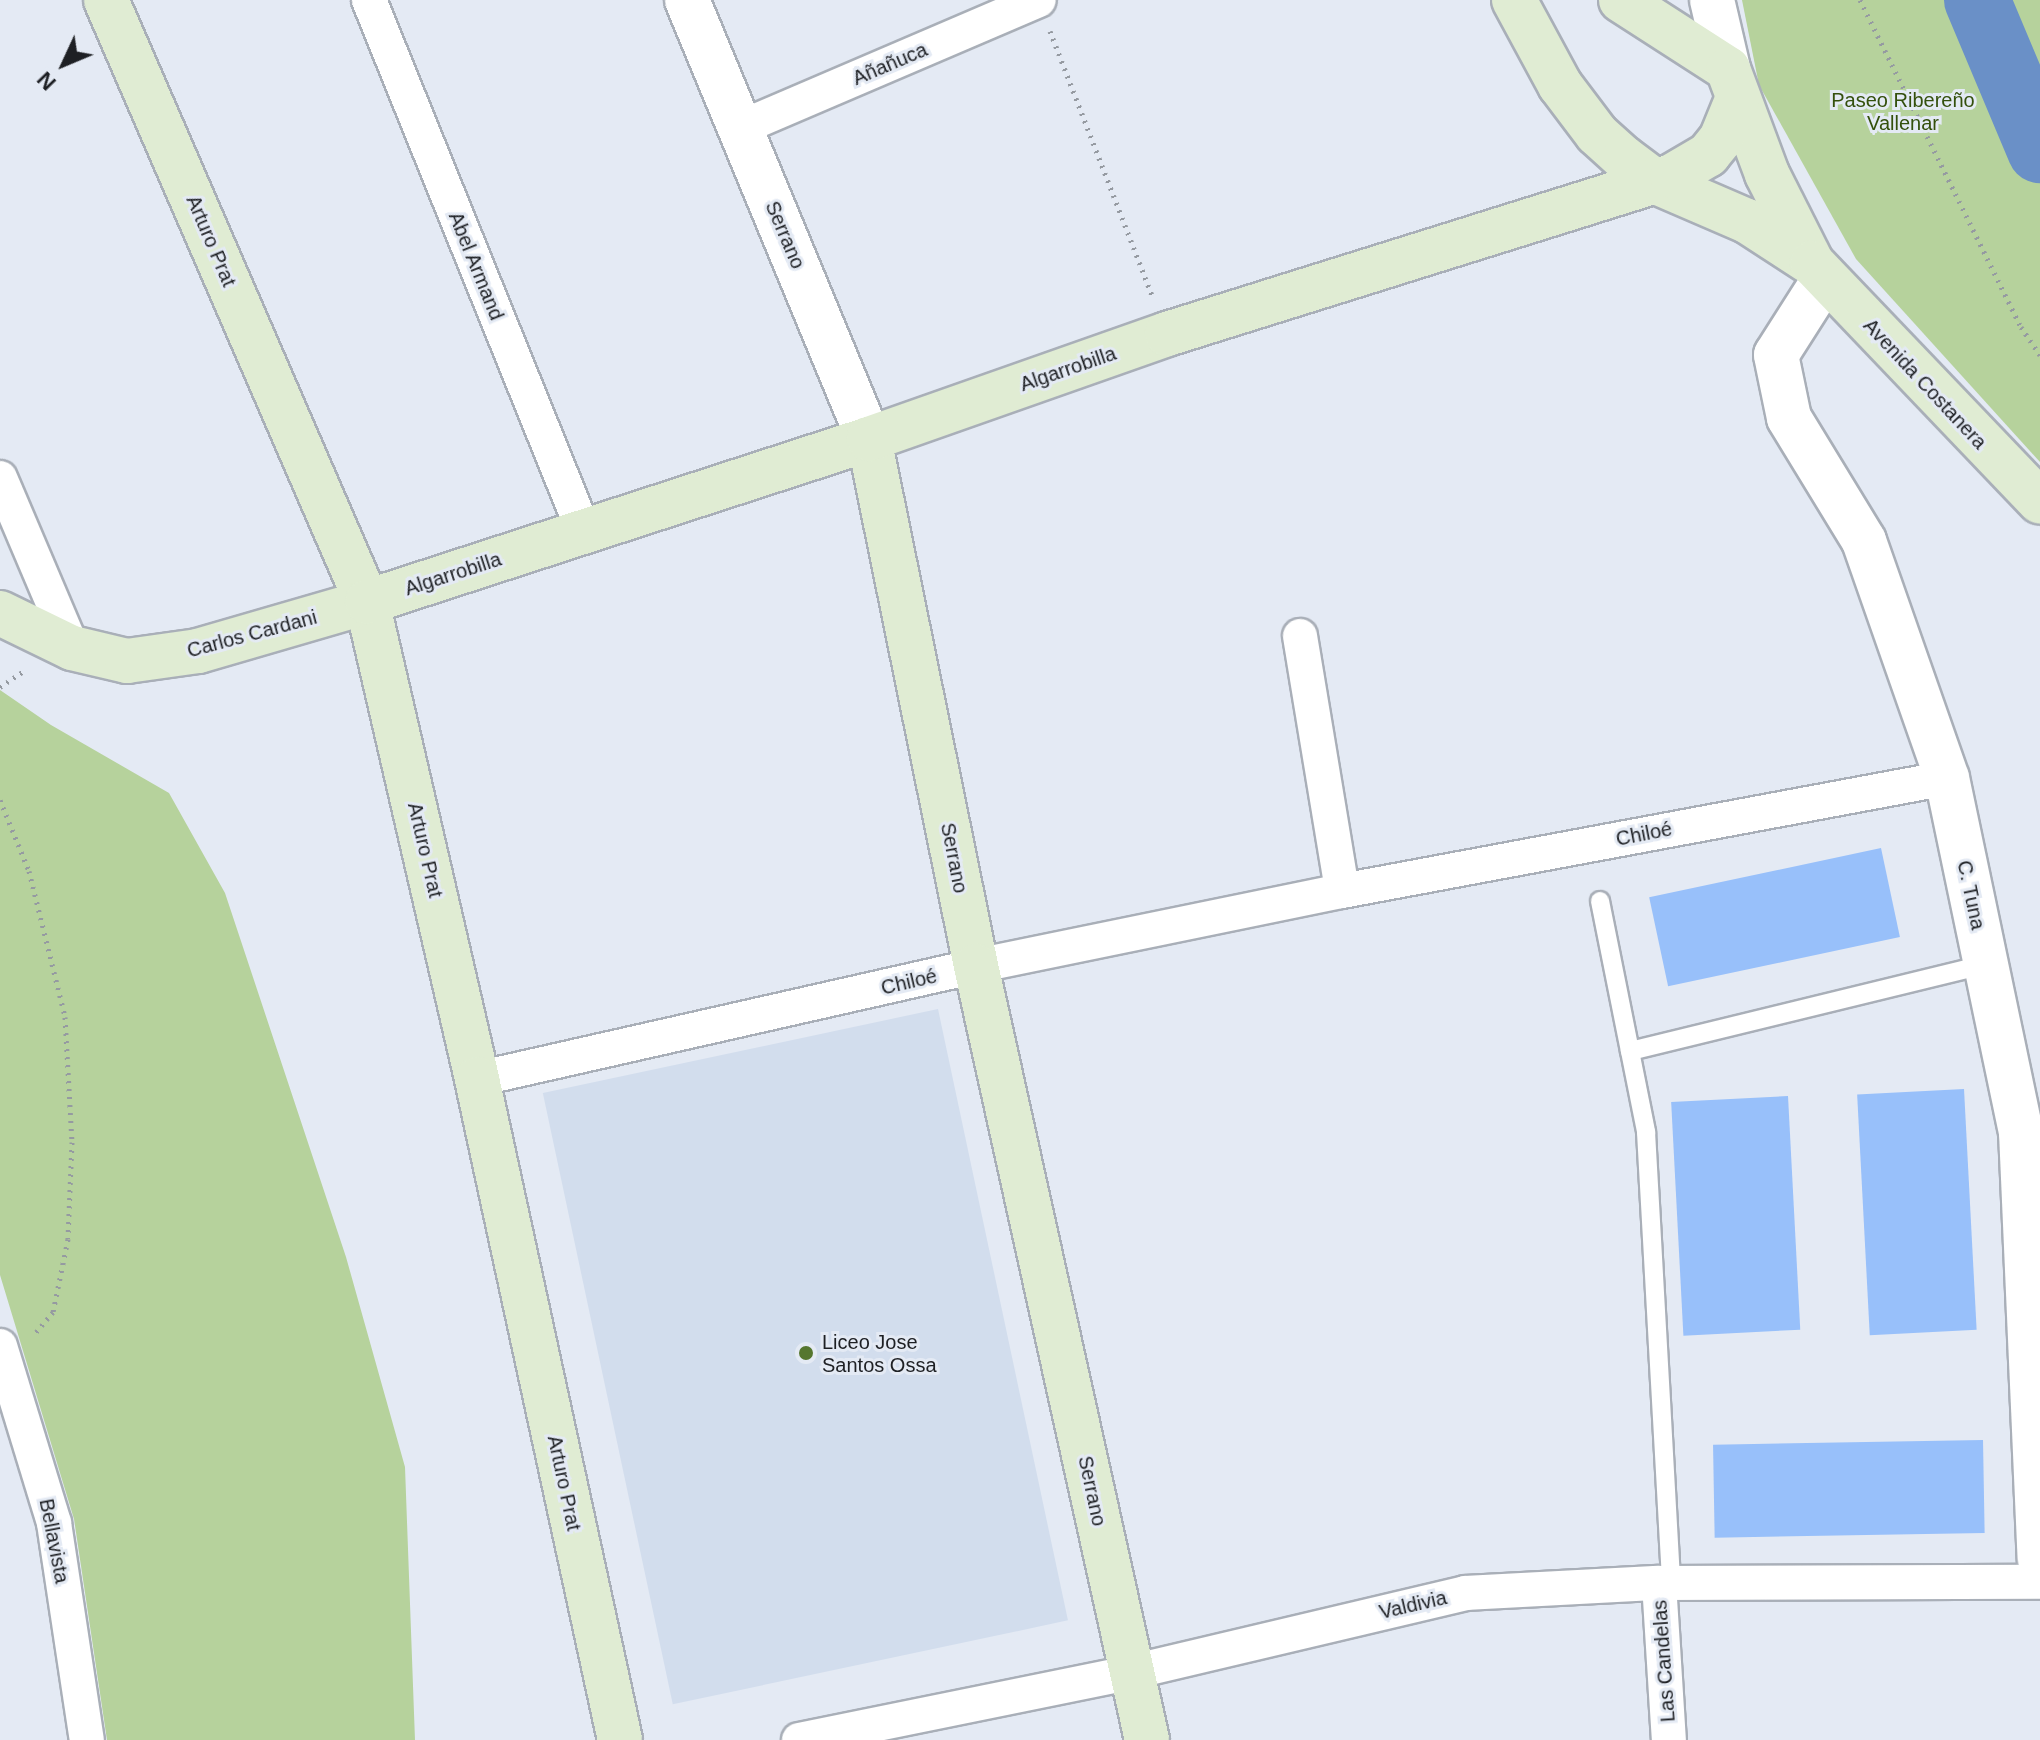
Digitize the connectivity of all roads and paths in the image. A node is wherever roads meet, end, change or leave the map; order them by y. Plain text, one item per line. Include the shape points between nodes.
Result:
1 (106, 0) edge
2 (369, 0) edge
3 (687, 0) edge
4 (1038, 0) edge
5 (1514, 0) edge
6 (1621, 0) edge
7 (1712, 0) edge
8 (1860, 0) edge
9 (1732, 85) junction
10 (740, 128) junction
11 (1654, 181) junction
12 (1818, 270) junction
13 (1167, 334) junction
14 (2040, 355) edge
15 (869, 439) junction
16 (4, 500) edge
17 (2040, 502) edge
18 (584, 532) junction
19 (367, 602) junction
20 (0, 613) edge
21 (1300, 636) dead end
22 (72, 648) junction
23 (1947, 778) junction
24 (0, 800) edge
25 (1342, 891) junction
26 (1600, 901) dead end
27 (1986, 964) junction
28 (976, 966) junction
29 (1630, 1051) junction
30 (477, 1079) junction
31 (2, 1361) edge
32 (2040, 1559) edge
33 (2040, 1582) edge
34 (1665, 1583) junction
35 (1132, 1672) junction
36 (87, 1740) edge
37 (620, 1740) edge
38 (799, 1740) edge
39 (1147, 1740) edge
40 (1669, 1740) edge

1 - 19 main road, Arturo Prat
2 - 18 street, Abel Armand
3 - 10 street, Serrano
4 - 10 street, Añañuca
4 - 13 path
5 - 11 main road, Avenida Costanera via 1578,110
6 - 9 main road
7 - 9 street, Avenida Costanera
8 - 14 path via 2014,314
9 - 11 main road, Algarrobilla via 1721,139 1708,155
9 - 12 main road, Avenida Costanera via 1767,174
10 - 15 street, Serrano
11 - 12 main road, Avenida Costanera via 1747,221
11 - 13 main road, Algarrobilla
12 - 17 main road, Avenida Costanera
12 - 23 street, C. Tuna via 1776,355 1789,418 1864,541
13 - 15 main road, Algarrobilla
15 - 18 main road, Algarrobilla
15 - 28 main road, Serrano
16 - 22 street
18 - 19 main road, Algarrobilla
19 - 22 main road, Carlos Cardani via 198,651 127,661
19 - 30 main road, Arturo Prat
20 - 22 main road, Carlos Cardani
21 - 25 street
23 - 25 street, Chiloé
23 - 27 street, C. Tuna
24 - 31 path via 29,871 65,1017 72,1142 68,1239 53,1312
25 - 28 street, Chiloé
26 - 29 lane
27 - 29 lane
27 - 32 street, C. Tuna via 2021,1132
28 - 30 street, Chiloé
28 - 35 main road, Serrano
29 - 34 lane via 1646,1132
30 - 37 main road, Arturo Prat
31 - 36 street, Bellavista via 54,1523
33 - 34 street, Valdivia
34 - 35 street, Valdivia via 1465,1593
34 - 40 street, Las Candelas
35 - 38 street, Valdivia
35 - 39 main road, Serrano

